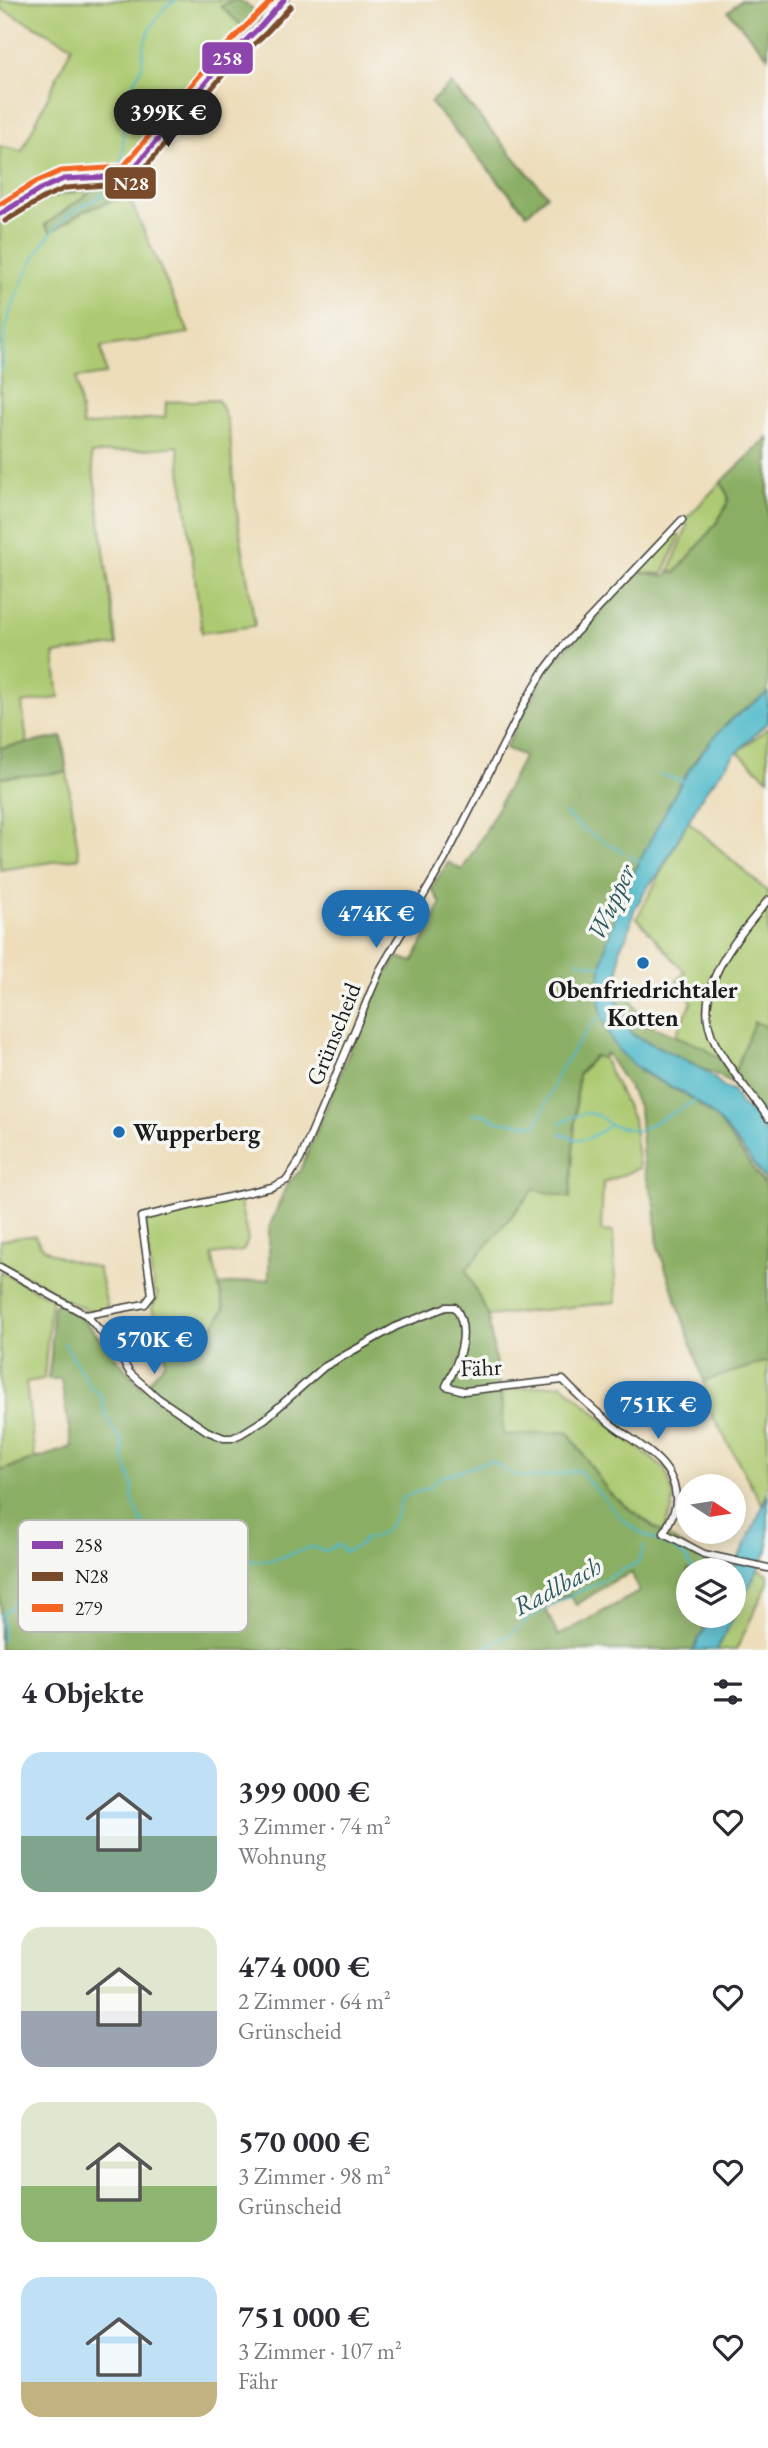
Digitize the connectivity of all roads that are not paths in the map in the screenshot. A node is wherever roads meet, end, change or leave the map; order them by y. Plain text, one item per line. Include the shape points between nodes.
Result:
1 (284, 0) edge
2 (0, 214) edge
3 (682, 520) dead end
4 (768, 900) edge
5 (768, 1118) edge
6 (0, 1268) edge
7 (86, 1315) junction
8 (768, 1568) edge

1 - 2 street via 214,73 127,176 64,179
3 - 7 street, Grünscheid via 564,645 538,681 446,859 380,970 300,1160 287,1180 141,1217 152,1295 145,1304
4 - 5 street via 719,968 706,1010 715,1043
6 - 7 street
7 - 8 street, Fähr via 130,1373 149,1390 224,1438 241,1434 265,1419 324,1367 397,1326 455,1307 462,1347 446,1386 464,1391 563,1380 668,1470 677,1500 664,1533 704,1554

